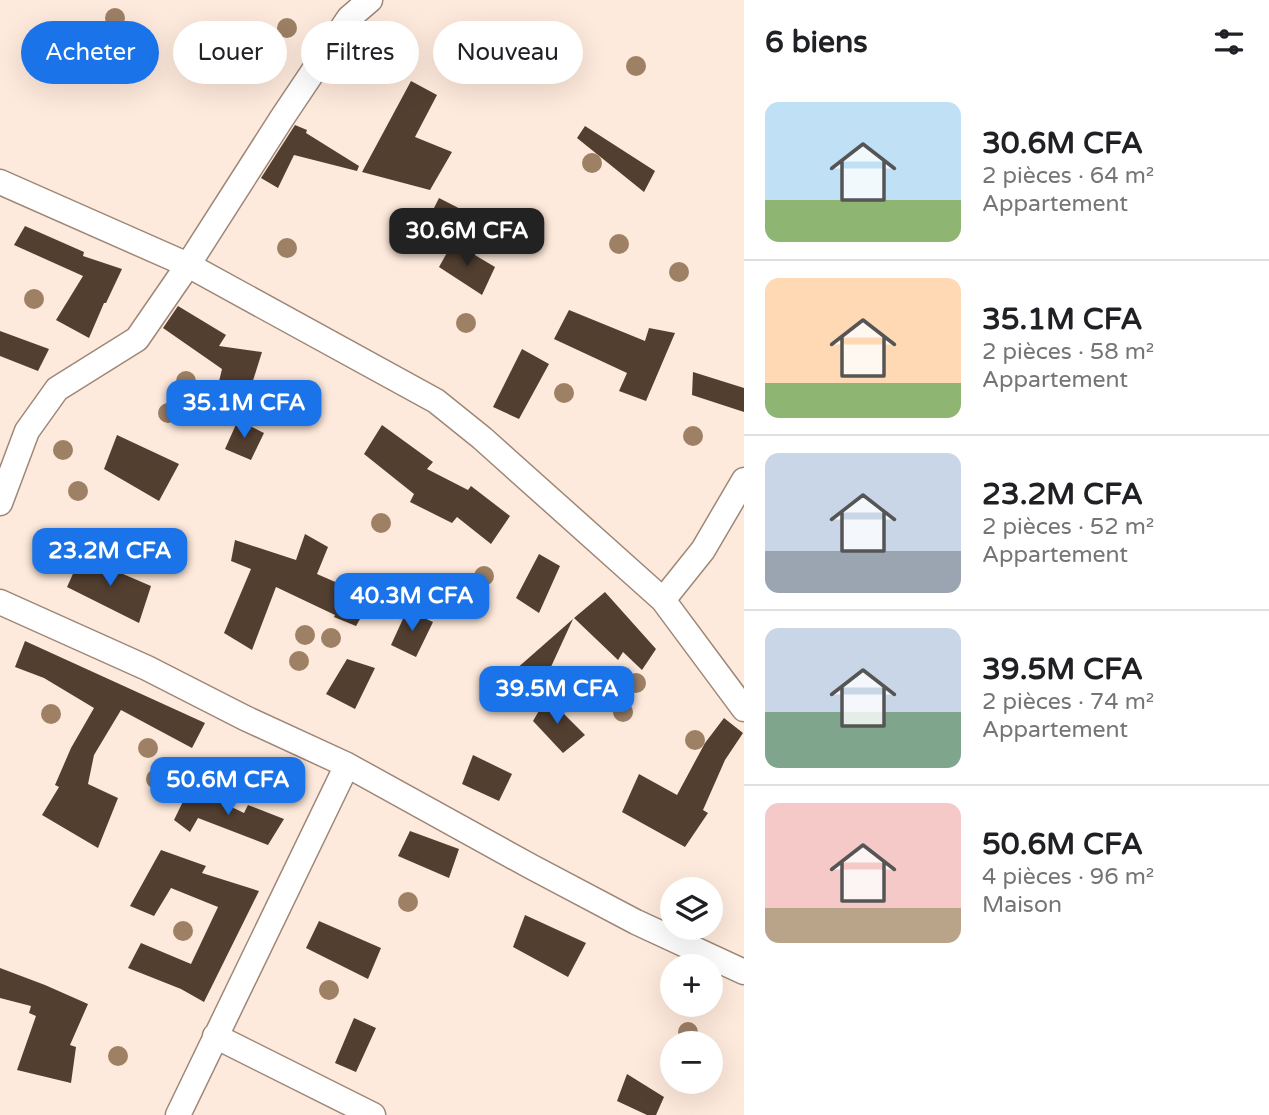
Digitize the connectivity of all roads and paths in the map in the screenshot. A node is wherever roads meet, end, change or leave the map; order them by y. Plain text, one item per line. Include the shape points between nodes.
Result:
1 (370, 0) edge
2 (0, 182) edge
3 (188, 265) junction
4 (744, 480) edge
5 (0, 503) edge
6 (663, 600) junction
7 (0, 602) edge
8 (744, 709) edge
9 (347, 765) junction
10 (744, 972) edge
11 (215, 1036) junction
12 (178, 1115) edge
13 (373, 1115) edge

1 - 3 street via 349,18
2 - 3 street
3 - 5 street via 136,339 57,389 27,431
3 - 6 street via 436,401
4 - 6 street via 703,550
6 - 8 street
7 - 9 street
9 - 10 street via 636,922
9 - 11 street
11 - 12 street
11 - 13 street

